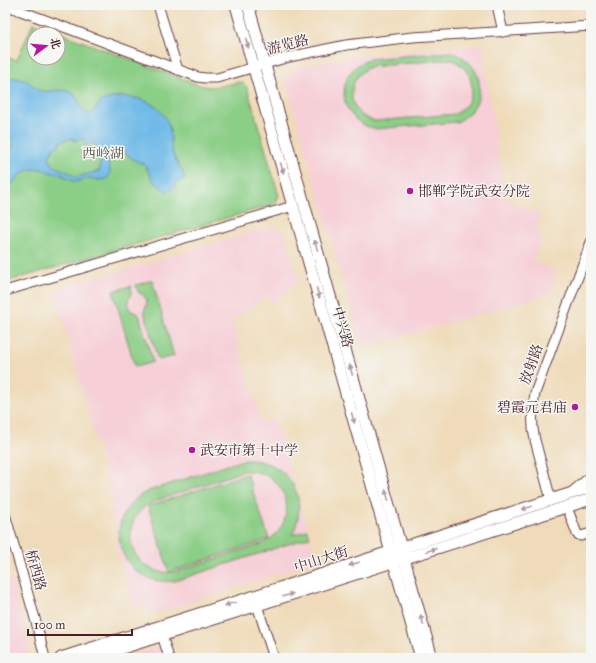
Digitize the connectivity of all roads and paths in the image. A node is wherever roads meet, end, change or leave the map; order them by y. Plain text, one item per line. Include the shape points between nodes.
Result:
1 (5, 5) edge
2 (158, 5) edge
3 (236, 5) edge
4 (248, 5) edge
5 (497, 5) edge
6 (591, 26) edge
7 (503, 32) junction
8 (259, 66) junction
9 (178, 70) junction
10 (293, 206) junction
11 (591, 242) edge
12 (5, 291) edge
13 (591, 476) edge
14 (591, 487) edge
15 (591, 499) edge
16 (551, 500) junction
17 (568, 502) junction
18 (591, 505) edge
19 (5, 514) edge
20 (591, 533) edge
21 (398, 555) junction
22 (257, 605) junction
23 (162, 635) junction
24 (45, 658) edge
25 (61, 658) edge
26 (91, 658) edge
27 (169, 658) edge
28 (274, 658) edge
29 (421, 658) edge
30 (432, 658) edge

1 - 9 street, 游览路
2 - 9 street
3 -> 8 main road, 中兴路
4 - 8 main road, 中兴路
5 - 7 street
6 - 7 street, 游览路
7 - 8 street, 游览路 via 413,37 346,46 289,57
8 - 9 street, 游览路 via 217,78 198,77
8 -> 10 main road, 中兴路
21 -> 8 main road, 中兴路
10 - 12 street
10 -> 21 main road, 中兴路
11 - 16 street, 放射路 via 535,393 532,424
13 - 17 street
14 - 17 main road, 中山大街
15 - 17 main road, 中山大街
16 - 17 main road, 中山大街
16 -> 21 main road, 中山大街
17 - 18 street
17 - 20 street via 577,534 581,536
21 -> 17 main road, 中山大街
19 - 24 street, 桥西路
22 -> 21 main road, 中山大街
21 -> 25 main road, 中山大街 via 307,580
21 - 29 main road, 中兴路
30 -> 21 main road, 中兴路
22 - 23 main road, 中山大街
22 - 28 street
23 - 26 main road, 中山大街
23 - 27 street

